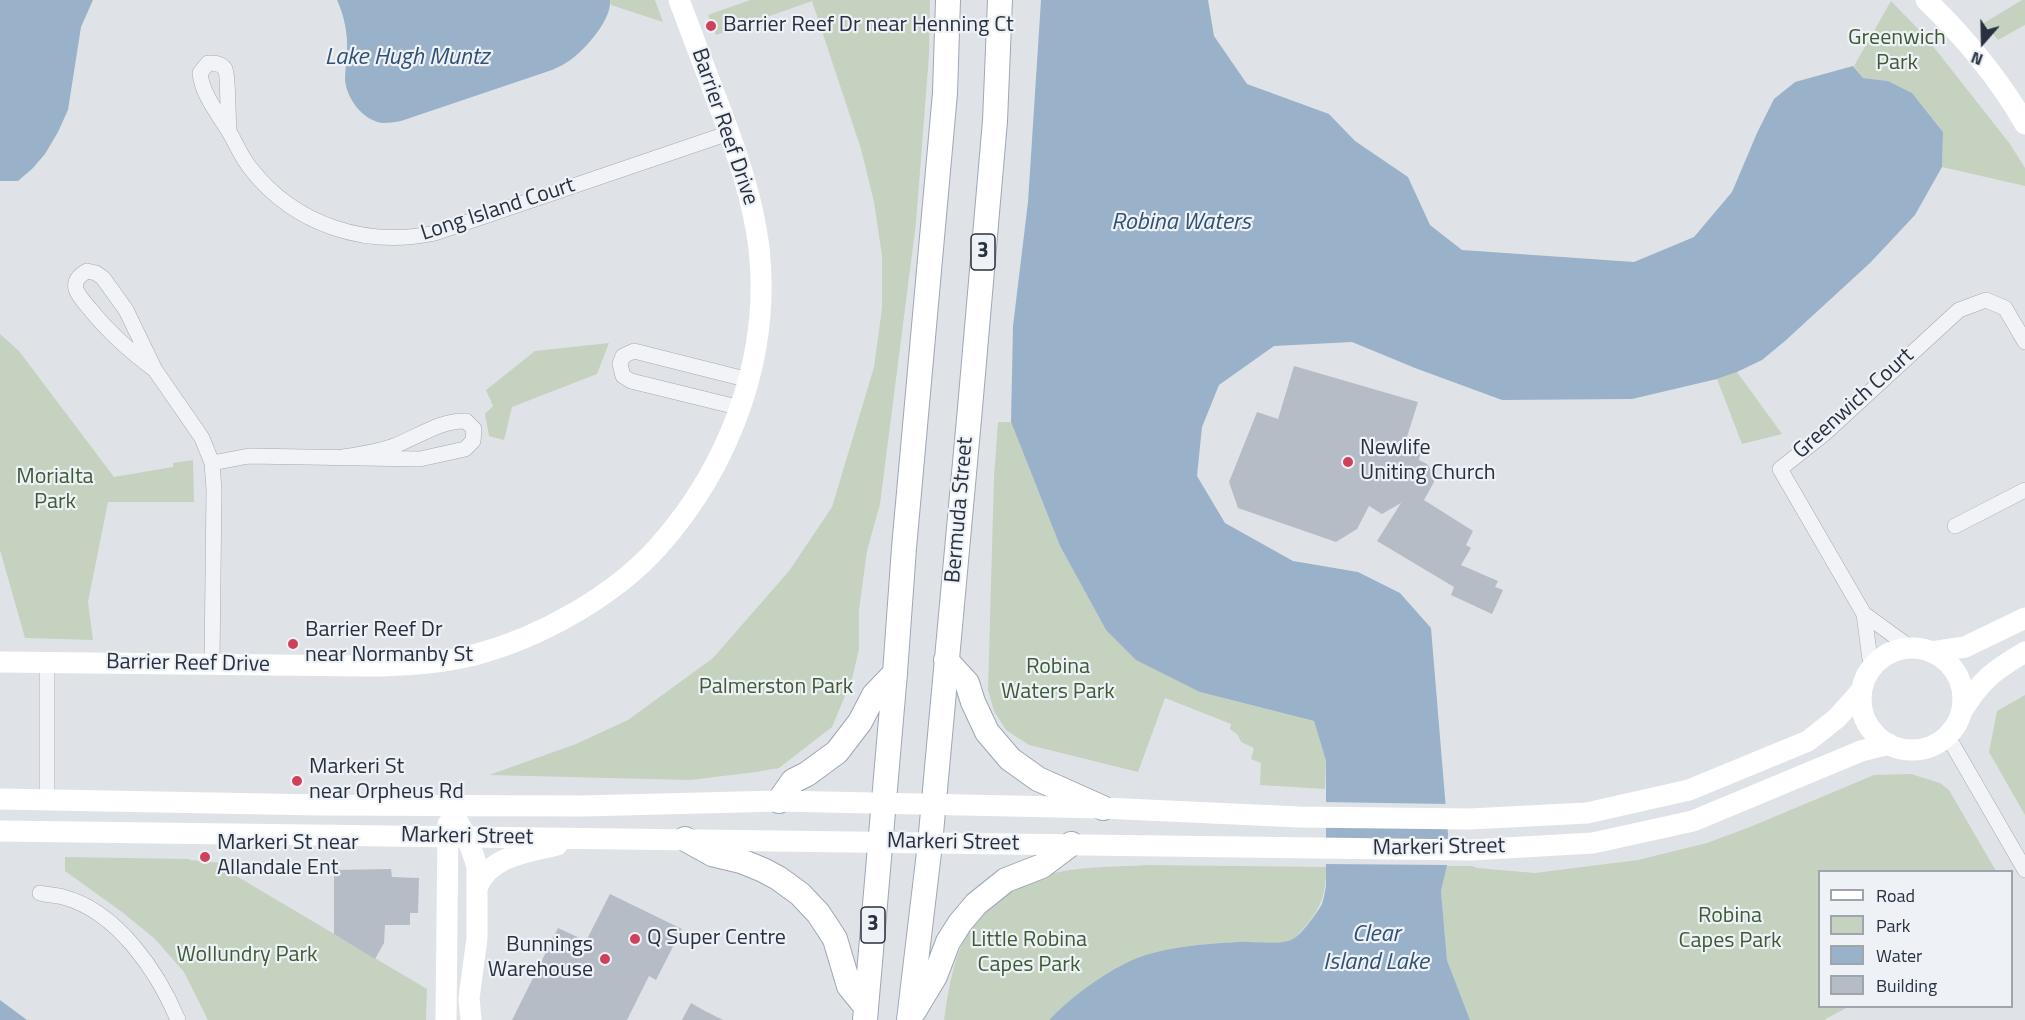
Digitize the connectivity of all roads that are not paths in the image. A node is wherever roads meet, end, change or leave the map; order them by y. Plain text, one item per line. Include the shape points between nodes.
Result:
1 (679, 0) edge
2 (948, 0) edge
3 (1000, 0) edge
4 (1926, 0) edge
5 (2022, 112) edge
6 (229, 132) dead end
7 (729, 133) junction
8 (2025, 342) edge
9 (155, 370) junction
10 (749, 380) junction
11 (741, 408) junction
12 (343, 457) junction
13 (212, 463) junction
14 (2025, 490) edge
15 (1955, 526) dead end
16 (1864, 614) junction
17 (2025, 618) edge
18 (1921, 650) junction
19 (2025, 652) edge
20 (946, 660) junction
21 (0, 662) edge
22 (46, 663) junction
23 (212, 664) junction
24 (1871, 667) junction
25 (895, 673) junction
26 (1861, 691) junction
27 (1961, 711) junction
28 (1947, 735) junction
29 (1889, 744) junction
30 (0, 799) edge
31 (47, 800) junction
32 (779, 801) junction
33 (883, 803) junction
34 (933, 804) junction
35 (448, 806) junction
36 (1103, 808) junction
37 (0, 831) edge
38 (457, 837) junction
39 (583, 838) junction
40 (685, 839) junction
41 (880, 843) junction
42 (930, 843) junction
43 (1071, 844) junction
44 (2025, 870) edge
45 (477, 888) junction
46 (40, 894) dead end
47 (477, 910) junction
48 (447, 936) junction
49 (866, 1013) edge
50 (178, 1020) edge
51 (446, 1020) edge
52 (471, 1020) edge
53 (909, 1020) edge

1 - 7 main road, Barrier Reef Drive
2 - 25 main road, 3 via 945,93
3 - 20 main road, Bermuda Street / 3 via 995,121
4 - 5 main road
6 - 7 street, Long Island Court via 250,167 284,202 321,224 345,232 392,238 444,230
7 - 10 main road, Barrier Reef Drive via 749,193 759,250 759,318
8 - 16 street, Greenwich Court via 2005,308 1986,300 1959,310 1824,434 1780,469
9 - 9 street via 105,327 76,288 80,275 87,271 103,278 131,317
9 - 13 street via 202,438
10 - 11 main road, Barrier Reef Drive
10 - 11 street via 634,351 623,356 620,364 623,376 631,381
11 - 23 main road, Barrier Reef Drive via 707,479 658,547 584,607 531,635 475,655 408,666
12 - 12 street via 376,452 458,421 466,421 474,429 470,445 432,458
12 - 13 street via 249,456
13 - 23 street
14 - 15 street
16 - 18 street, Greenwich Court
16 - 24 street, Greenwich Court
17 - 18 main road via 1965,647
18 - 24 main road via 1896,650
18 - 27 main road via 1940,656 1952,667 1963,696
19 - 27 main road via 1996,669
20 - 34 main road, Bermuda Street / 3
20 - 36 main road via 967,683 987,732 1010,759 1038,779
21 - 22 main road, Barrier Reef Drive
22 - 23 main road, Barrier Reef Drive
22 - 31 street
24 - 26 main road
25 - 32 main road via 874,694 854,731 837,752 793,781
25 - 33 main road, 3
26 - 29 main road via 1866,722
26 - 36 main road, Markeri Street via 1837,718 1808,741 1689,790 1587,813 1470,819 1299,817
27 - 28 main road
28 - 29 main road via 1919,749
28 - 44 street
29 - 43 main road, Markeri Street via 1861,751 1693,821 1593,843 1471,850
30 - 31 main road, Markeri Street
31 - 35 main road, Markeri Street
32 - 33 main road, Markeri Street
32 - 35 main road, Markeri Street
33 - 34 main road, Markeri Street
33 - 41 main road, 3
34 - 36 main road, Markeri Street
34 - 42 main road, Bermuda Street / 3
35 - 38 main road
37 - 38 main road, Markeri Street
38 - 39 main road, Markeri Street
38 - 45 main road via 476,862
38 - 48 main road
39 - 40 main road, Markeri Street
39 - 45 main road via 503,861 484,874
40 - 41 main road, Markeri Street
40 - 49 main road via 712,854 763,870 800,894 828,928 849,986
41 - 42 main road, Markeri Street
41 - 49 main road, 3
42 - 43 main road, Markeri Street
42 - 53 main road, Bermuda Street / 3
43 - 53 main road via 1042,866 1006,880 976,903 948,942 935,976
45 - 47 main road
46 - 50 street via 64,897 87,907 124,937 155,972
47 - 48 main road via 463,928
47 - 52 main road
48 - 51 main road

